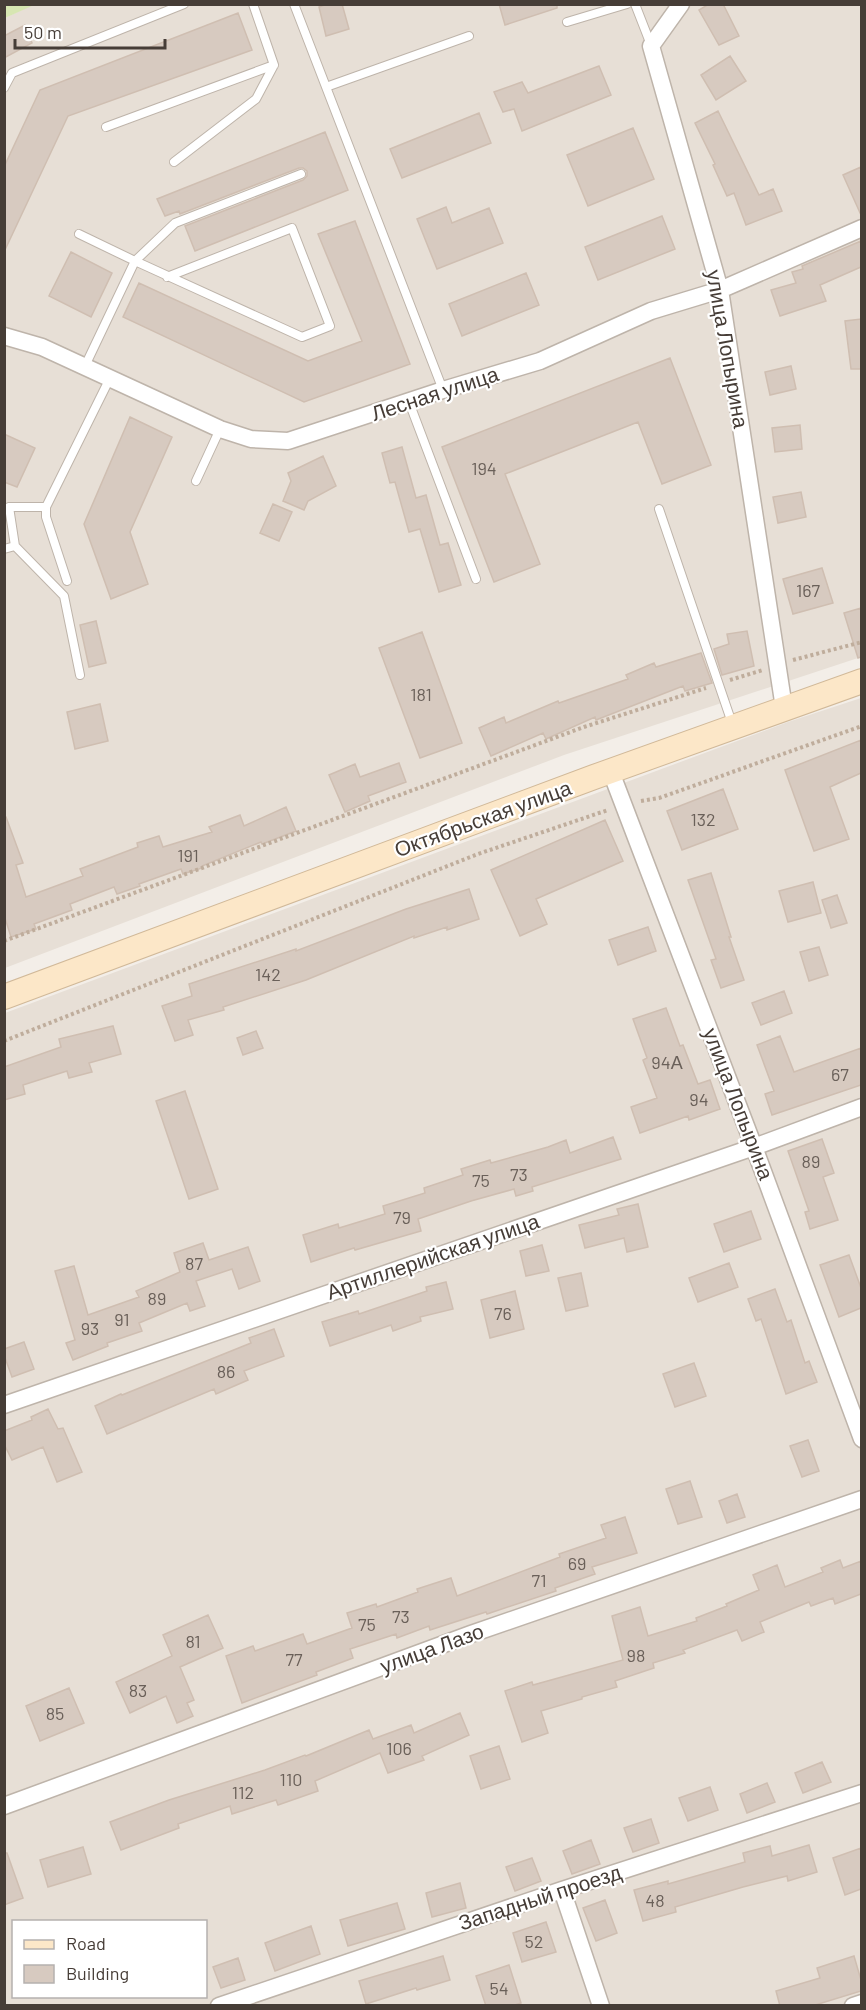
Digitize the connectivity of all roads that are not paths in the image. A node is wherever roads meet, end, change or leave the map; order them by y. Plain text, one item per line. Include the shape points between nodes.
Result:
1 (184, 4) edge
2 (253, 4) edge
3 (294, 4) edge
4 (627, 4) edge
5 (635, 4) edge
6 (681, 4) edge
7 (567, 22) dead end
8 (470, 36) dead end
9 (651, 46) junction
10 (274, 65) junction
11 (326, 87) junction
12 (4, 88) edge
13 (106, 127) dead end
14 (174, 162) dead end
15 (301, 174) dead end
16 (861, 228) edge
17 (79, 234) dead end
18 (135, 261) junction
19 (167, 277) junction
20 (720, 290) junction
21 (4, 336) edge
22 (85, 366) junction
23 (110, 378) junction
24 (443, 390) junction
25 (409, 402) junction
26 (220, 429) junction
27 (196, 481) dead end
28 (46, 507) junction
29 (659, 509) dead end
30 (15, 546) junction
31 (4, 549) edge
32 (476, 579) dead end
33 (67, 581) dead end
34 (80, 675) dead end
35 (861, 681) edge
36 (784, 708) junction
37 (733, 727) junction
38 (611, 771) junction
39 (4, 997) edge
40 (861, 1107) edge
41 (754, 1147) junction
42 (4, 1405) edge
43 (861, 1439) edge
44 (861, 1498) edge
45 (861, 1793) edge
46 (4, 1806) edge
47 (562, 1890) junction
48 (861, 2003) edge
49 (219, 2006) edge
50 (601, 2006) edge
51 (852, 2006) edge

1 - 12 lane via 12,73
2 - 10 lane
3 - 11 lane
4 - 7 lane
5 - 9 lane
6 - 9 street
8 - 11 lane
9 - 20 street, улица Лопырина
10 - 13 lane
10 - 14 lane via 256,99
11 - 24 lane
15 - 18 lane via 176,223
16 - 20 street, Лесная улица
17 - 18 lane
18 - 19 lane
18 - 22 lane
19 - 19 lane via 292,228 330,326 302,337
20 - 24 street, Лесная улица via 651,311 540,361
20 - 36 street, улица Лопырина
21 - 22 street, Лесная улица via 42,346
22 - 23 street, Лесная улица
23 - 26 street, Лесная улица
23 - 28 lane
24 - 25 street, Лесная улица
25 - 26 street, Лесная улица via 288,441 251,439
25 - 32 lane
26 - 27 lane
28 - 30 lane via 9,507
28 - 33 lane
29 - 37 lane
30 - 31 lane
30 - 34 lane via 64,596
35 - 36 main road, Октябрьская улица
36 - 37 main road, Октябрьская улица
37 - 38 main road, Октябрьская улица
38 - 39 main road, Октябрьская улица
38 - 41 street, улица Лопырина
40 - 41 street, Артиллерийская улица
41 - 42 street, Артиллерийская улица
41 - 43 street, улица Лопырина
44 - 46 street, улица Лазо via 471,1634
45 - 47 street, Западный проезд
47 - 49 street, Западный проезд
47 - 50 street
48 - 51 street

